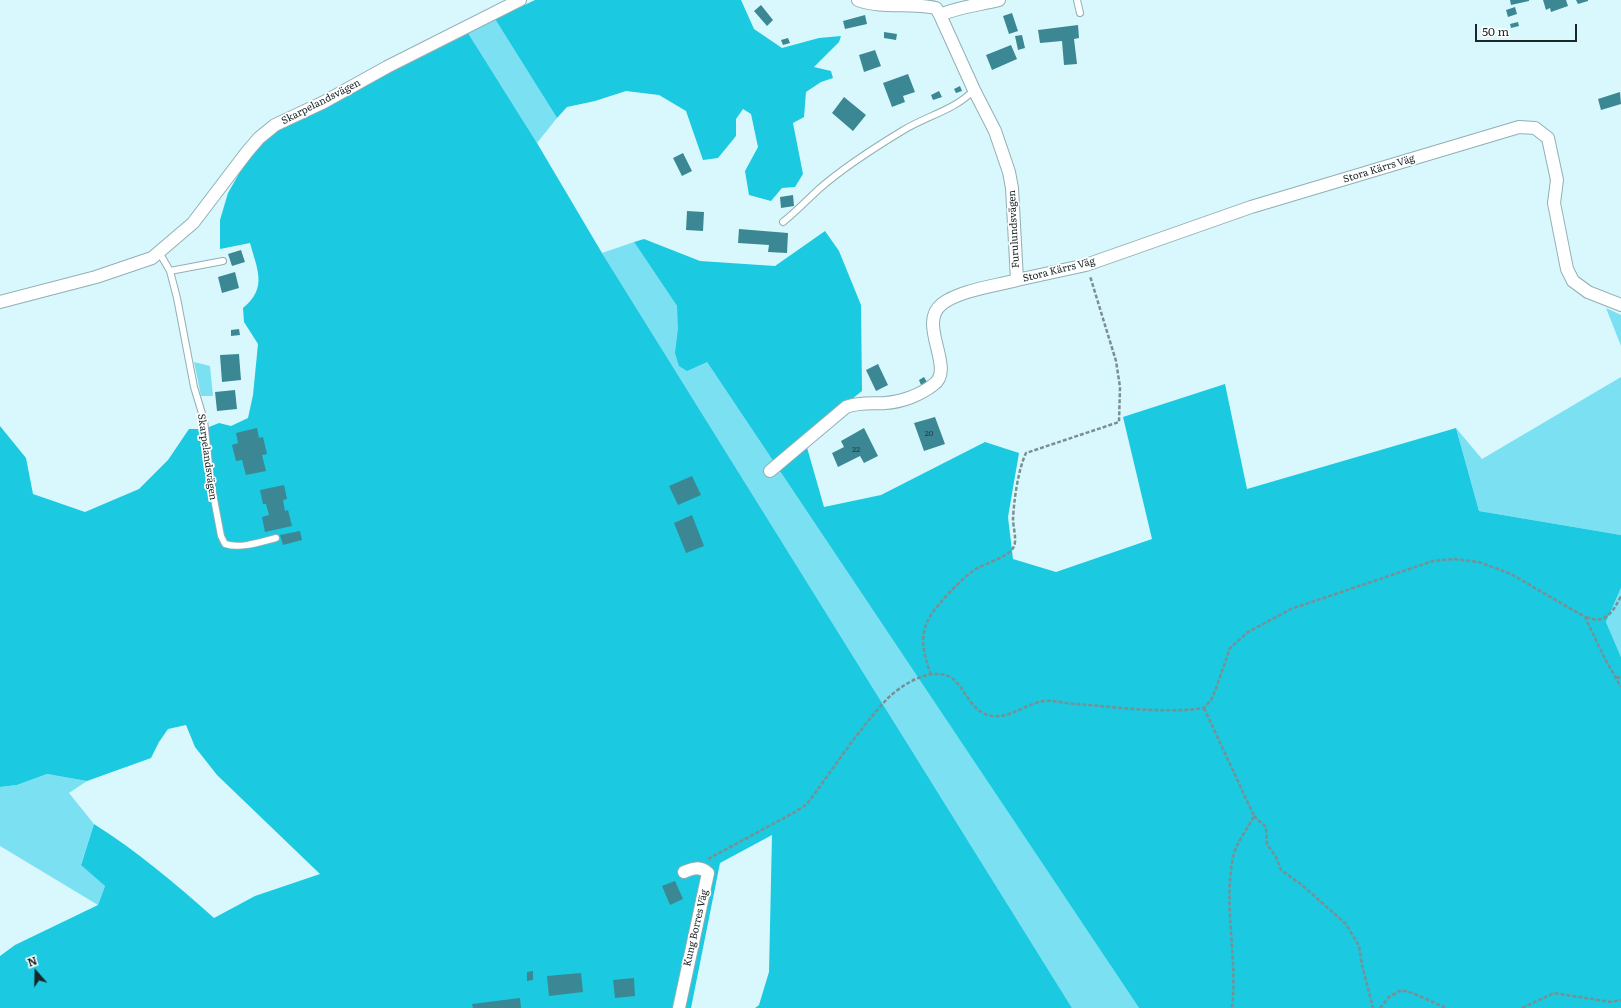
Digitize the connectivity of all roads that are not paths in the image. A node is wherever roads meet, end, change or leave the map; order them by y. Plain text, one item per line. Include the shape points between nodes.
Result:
1 (520, 0) edge
2 (858, 0) edge
3 (999, 0) edge
4 (1077, 0) edge
5 (1080, 13) dead end
6 (940, 15) junction
7 (974, 90) junction
8 (783, 222) dead end
9 (160, 252) junction
10 (223, 261) dead end
11 (170, 271) junction
12 (1017, 280) junction
13 (0, 302) edge
14 (1621, 305) edge
15 (770, 471) dead end
16 (276, 538) dead end
17 (684, 872) dead end
18 (678, 1008) edge

1 - 9 street, Skarpelandsvägen via 275,125 247,152 193,223
2 - 6 street via 870,4 936,8
3 - 6 street via 950,10
4 - 5 lane
6 - 7 street, Furulundsvägen
7 - 8 lane via 964,100 903,130 855,161
7 - 12 street, Furulundsvägen via 995,131 1010,172
9 - 11 lane, Skarpelandsvägen
9 - 13 street, Skarpelandsvägen via 141,262 96,278
10 - 11 lane
11 - 16 lane, Skarpelandsvägen via 194,387 204,420 211,483 221,536 225,544 233,546
12 - 14 street, Stora Kärrs Väg via 1086,265 1251,207 1519,127 1535,128 1548,138 1558,180 1554,203 1567,269 1573,281 1588,292
12 - 15 street, Furulundsvägen via 949,299 935,311 932,325 941,369 939,379 934,385 900,400 846,407
17 - 18 street, Kung Borres Väg via 702,868 708,873

